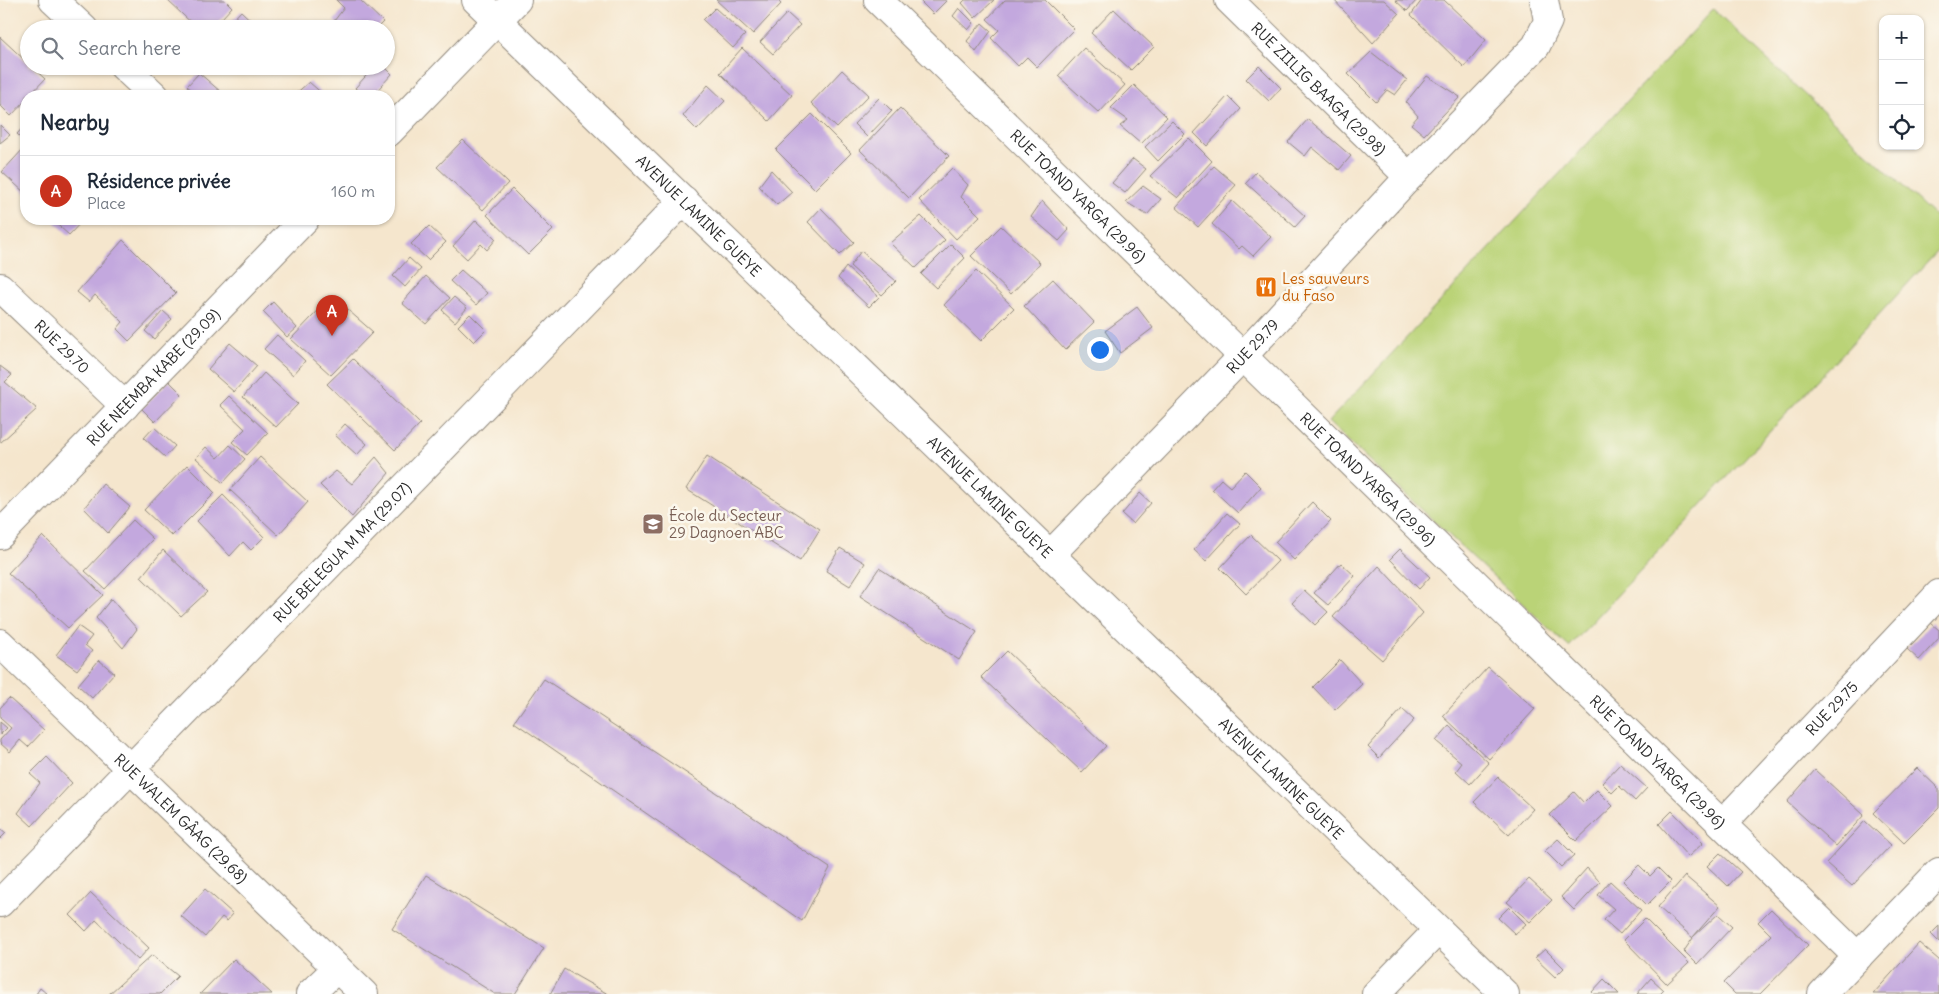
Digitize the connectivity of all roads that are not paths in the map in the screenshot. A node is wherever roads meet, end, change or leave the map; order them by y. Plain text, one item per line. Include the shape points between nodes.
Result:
1 (53, 0) edge
2 (476, 0) edge
3 (516, 0) edge
4 (878, 0) edge
5 (1229, 0) edge
6 (1546, 11) edge
7 (74, 20) edge
8 (497, 20) junction
9 (133, 75) edge
10 (149, 90) edge
11 (395, 126) edge
12 (1409, 177) junction
13 (684, 200) junction
14 (292, 225) edge
15 (0, 287) edge
16 (1243, 356) junction
17 (125, 406) junction
18 (0, 535) edge
19 (1050, 554) junction
20 (1939, 594) edge
21 (0, 643) edge
22 (130, 768) junction
23 (1722, 824) junction
24 (1939, 872) edge
25 (0, 903) edge
26 (1438, 930) junction
27 (1858, 957) junction
28 (336, 968) junction
29 (310, 994) edge
30 (364, 994) edge
31 (1376, 994) edge
32 (1504, 994) edge
33 (1822, 994) edge

1 - 7 street
2 - 8 street, AVENUE LAMINE GUEYE
3 - 8 street
4 - 16 street, RUE TOAND YARGA (29.96)
5 - 12 street, RUE ZIILIG BAAGA (29.98)
6 - 12 street, RUE 29.79 via 1536,46
8 - 11 street
8 - 13 street, AVENUE LAMINE GUEYE
9 - 10 street
12 - 16 street, RUE 29.79
13 - 19 street, AVENUE LAMINE GUEYE
13 - 22 street, RUE BELEGUA M MA (29.07)
14 - 17 street, RUE NEEMBA KABE (29.09)
15 - 17 street, RUE 29.70
16 - 19 street, RUE 29.79
16 - 23 street, RUE TOAND YARGA (29.96)
17 - 18 street, RUE NEEMBA KABE (29.09)
19 - 26 street, AVENUE LAMINE GUEYE
20 - 23 street, RUE 29.75
21 - 22 street, RUE WALEM GÂAG (29.68)
22 - 25 street, RUE BELEGUA M MA (29.07)
22 - 28 street, RUE WALEM GÂAG (29.68)
23 - 27 street, RUE TOAND YARGA (29.96)
24 - 27 street
26 - 31 street
26 - 32 street, AVENUE LAMINE GUEYE
27 - 33 street
28 - 29 street
28 - 30 street, RUE WALEM GÂAG (29.68)

